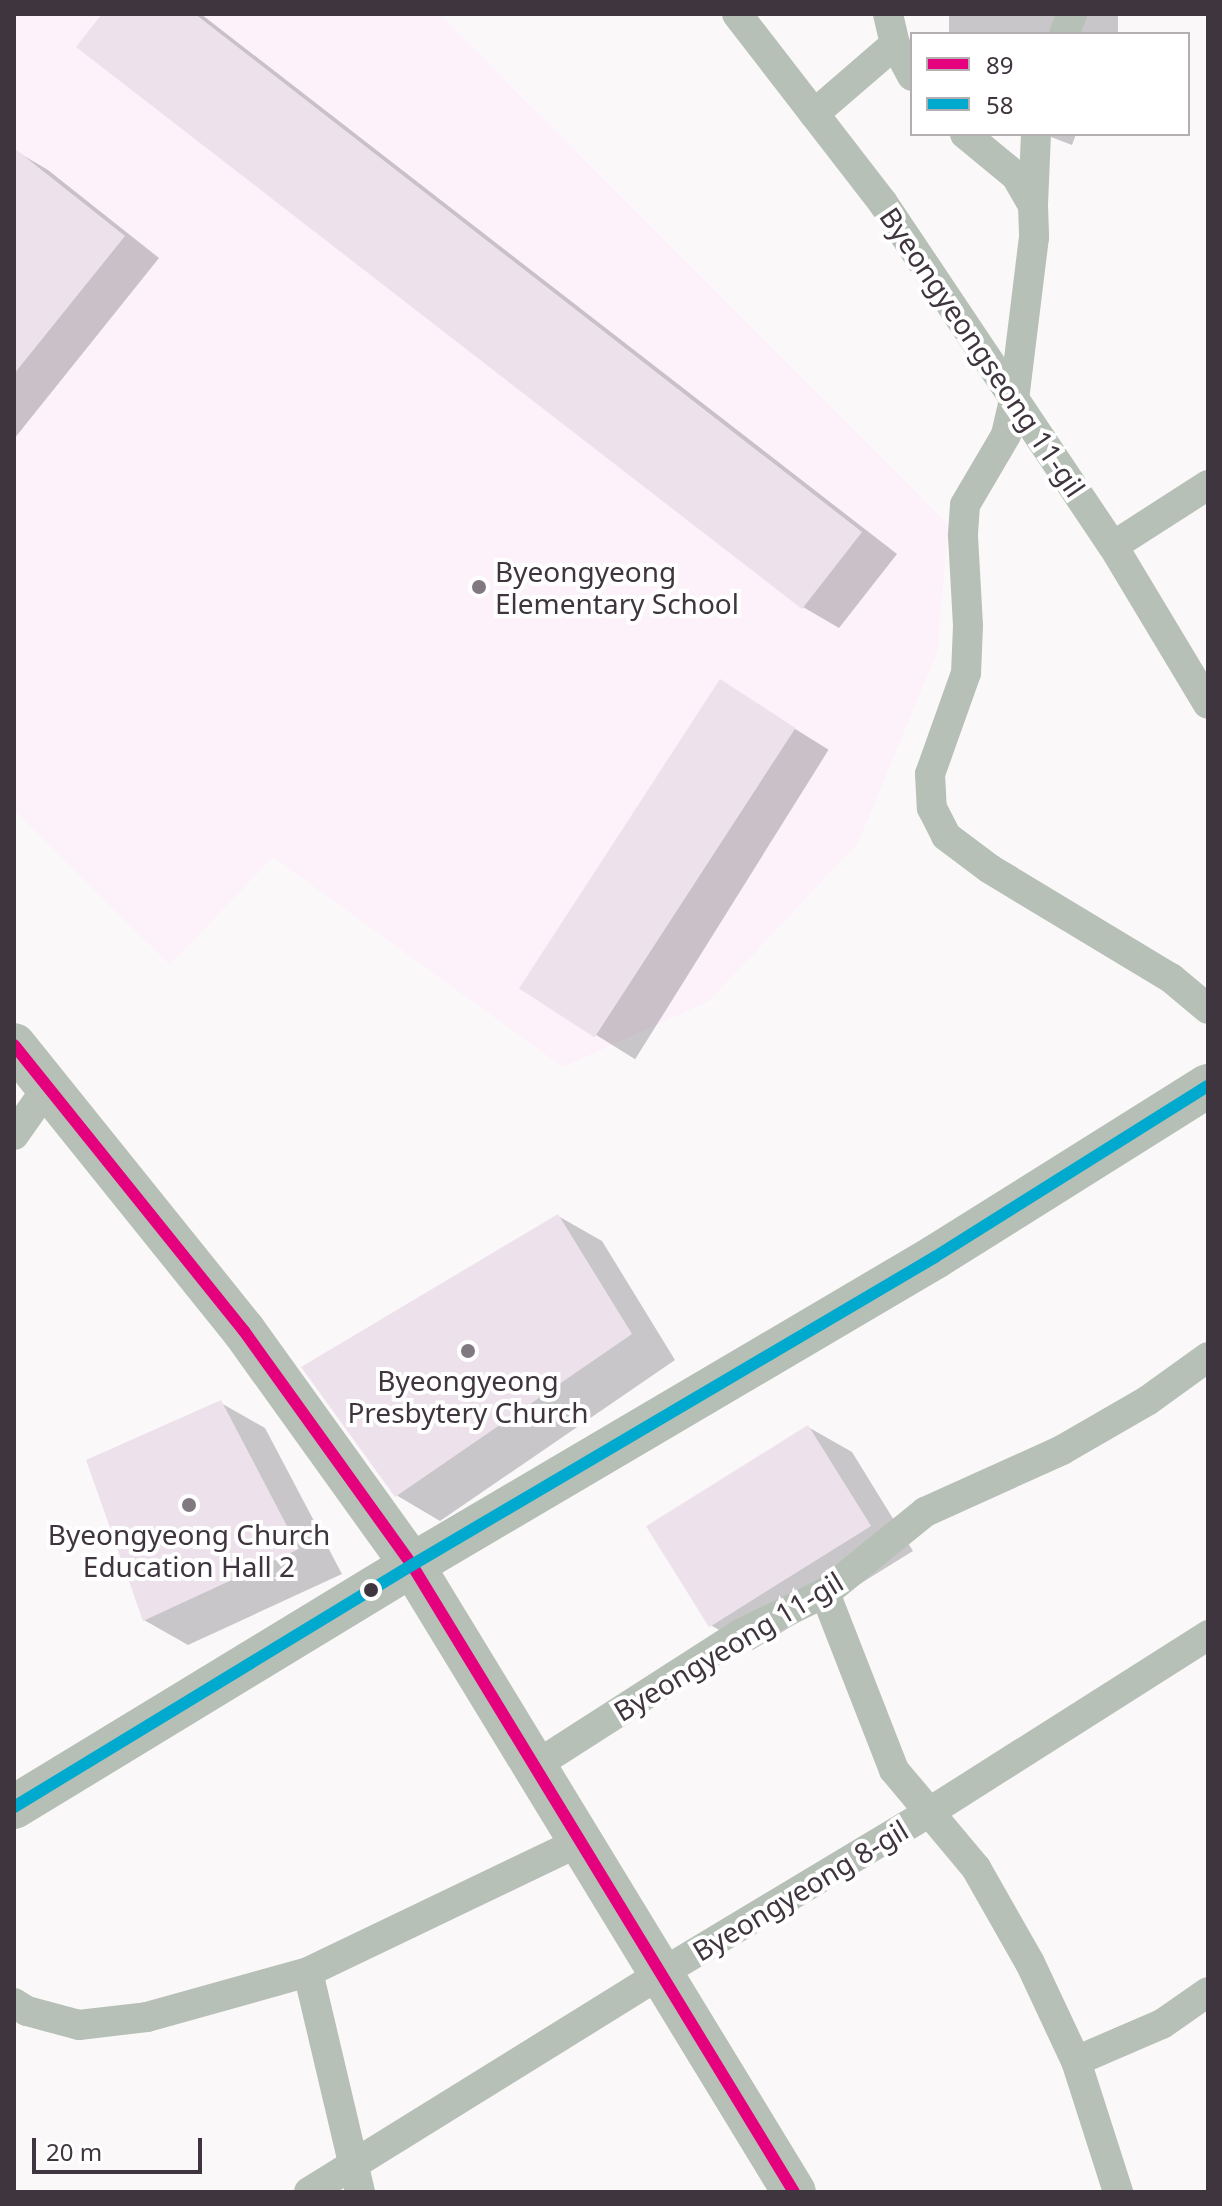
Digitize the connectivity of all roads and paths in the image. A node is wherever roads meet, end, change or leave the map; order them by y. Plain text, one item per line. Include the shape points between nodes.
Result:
1 (737, 14) edge
2 (888, 14) edge
3 (895, 44) junction
4 (910, 72) edge
5 (814, 114) junction
6 (967, 136) edge
7 (1036, 136) edge
8 (1033, 205) junction
9 (1014, 400) junction
10 (1208, 485) edge
11 (1113, 546) junction
12 (1204, 689) edge
13 (1208, 1009) edge
14 (14, 1045) edge
15 (1208, 1086) edge
16 (47, 1088) junction
17 (14, 1135) edge
18 (1208, 1357) edge
19 (412, 1565) junction
20 (825, 1593) junction
21 (1208, 1635) edge
22 (536, 1765) junction
23 (14, 1807) edge
24 (928, 1813) junction
25 (581, 1841) junction
26 (308, 1972) junction
27 (660, 1974) junction
28 (1208, 1992) edge
29 (14, 2003) edge
30 (1076, 2061) junction
31 (357, 2177) edge
32 (309, 2192) edge
33 (794, 2192) edge
34 (1118, 2192) edge

1 - 5 lane, Byeongyeongseong 11-gil
2 - 3 lane
3 - 4 lane
3 - 5 lane
5 - 9 lane, Byeongyeongseong 11-gil via 883,203
6 - 8 lane via 1016,176
7 - 8 lane
8 - 9 lane via 1034,237
9 - 11 lane, Byeongyeongseong 11-gil
9 - 13 lane via 1006,435 965,505 966,673 930,774 932,808 946,836 990,869 1171,978
10 - 11 lane
11 - 12 lane, Byeongyeongseong 11-gil
14 - 16 street
15 - 19 street via 935,1257
16 - 17 lane
16 - 19 street via 244,1331
18 - 20 lane, Byeongyeong 11-gil via 1147,1401 1062,1450 925,1512
19 - 22 street
19 - 23 street
20 - 22 lane, Byeongyeong 11-gil via 740,1634
20 - 24 lane via 894,1770
21 - 24 lane, Byeongyeong 8-gil
22 - 25 street
24 - 27 lane, Byeongyeong 8-gil
24 - 30 lane via 976,1868 1030,1963
25 - 26 lane
25 - 27 street
26 - 29 lane via 147,2017 79,2025
26 - 31 lane
27 - 31 lane, Byeongyeong 8-gil
27 - 33 street
28 - 30 lane via 1162,2024
30 - 34 lane
31 - 32 lane, Byeongyeong 8-gil

